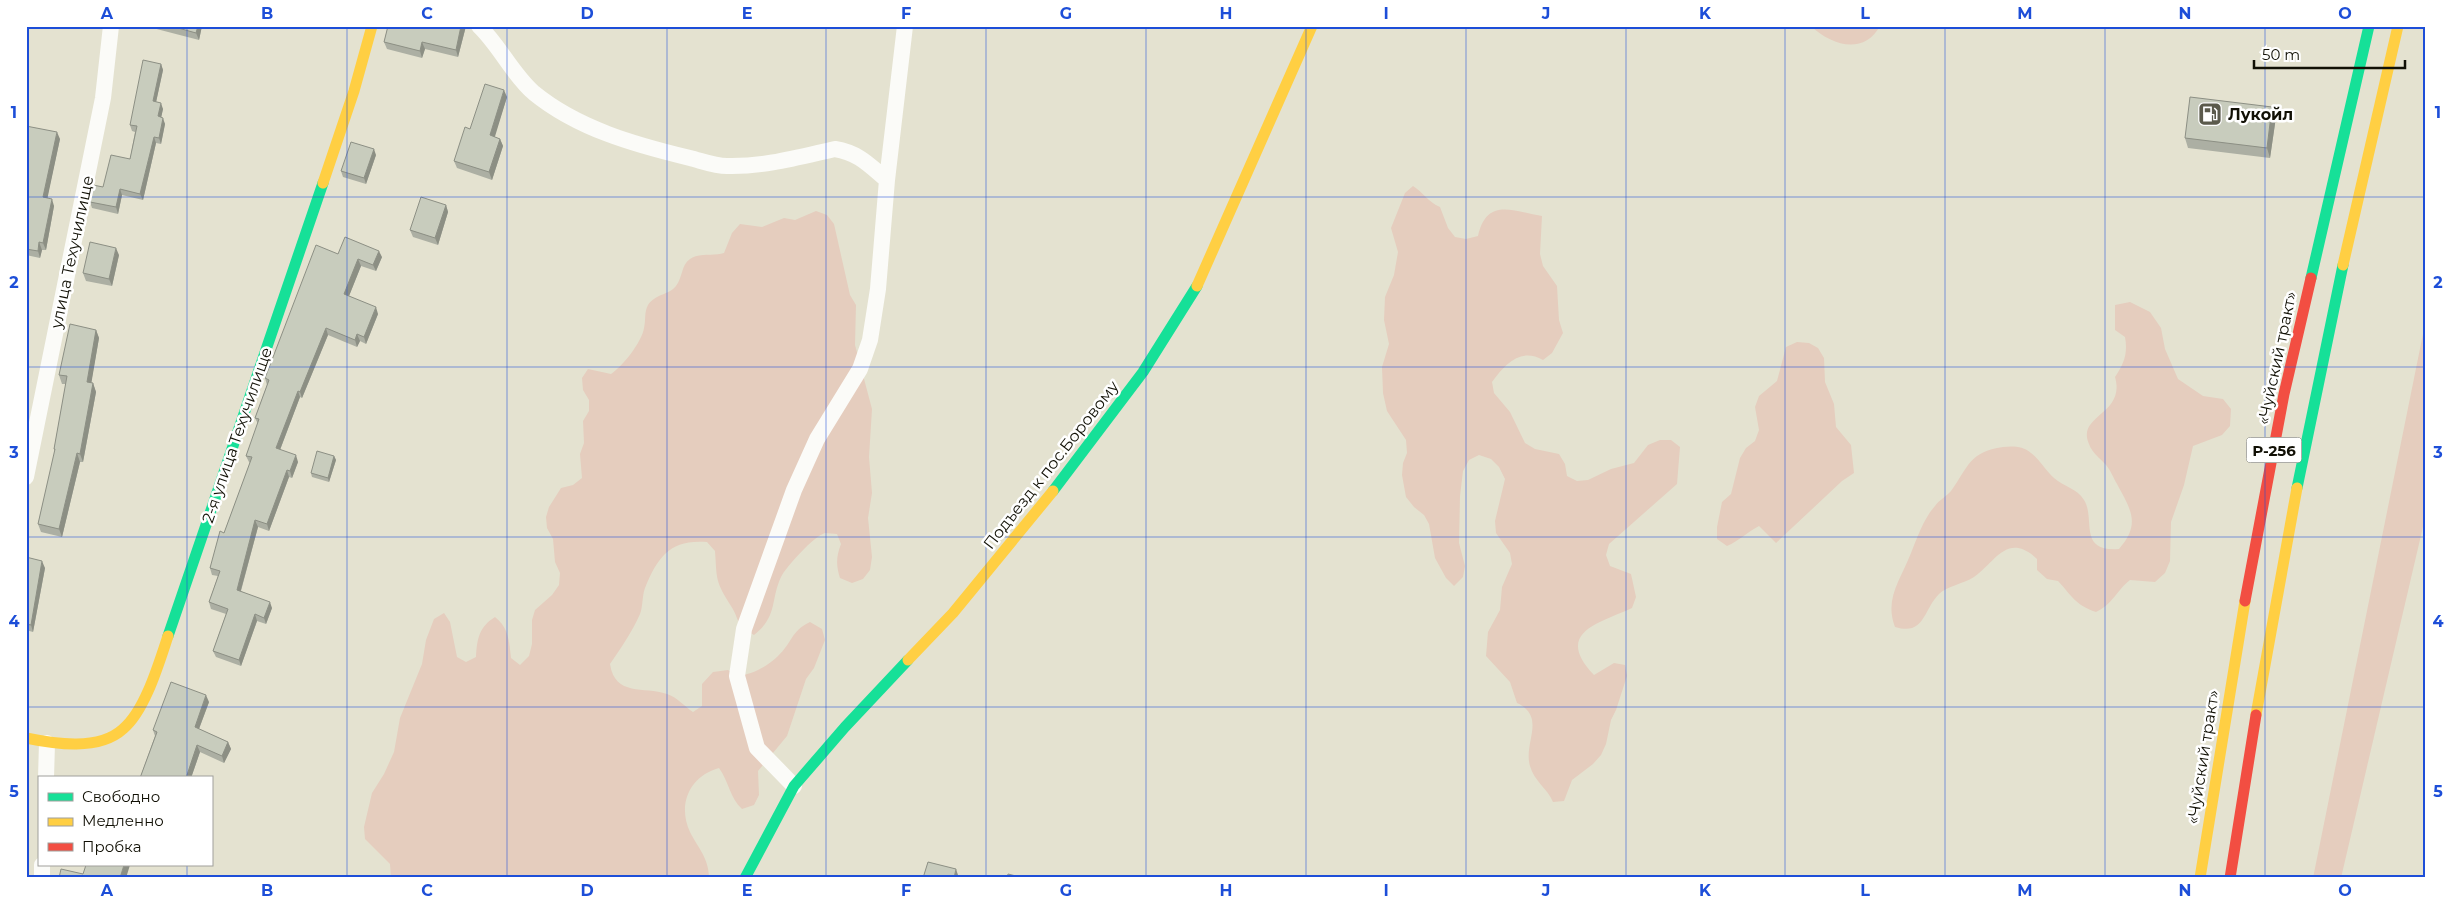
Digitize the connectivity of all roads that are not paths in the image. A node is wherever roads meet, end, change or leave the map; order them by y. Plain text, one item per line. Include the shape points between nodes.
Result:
1 (111, 26) edge
2 (372, 26) edge
3 (479, 26) edge
4 (905, 26) edge
5 (1312, 26) edge
6 (2369, 26) edge
7 (2398, 26) edge
8 (887, 180) junction
9 (26, 477) edge
10 (26, 738) edge
11 (47, 743) junction
12 (46, 776) edge
13 (794, 786) junction
14 (745, 878) edge
15 (2200, 878) edge
16 (2230, 878) edge

1 - 9 street, улица Техучилище via 104,98
2 - 11 main road, 2-я улица Техучилище via 332,156 142,702 125,728 110,738
3 - 8 street via 533,92 584,125 669,153 724,166 759,166 835,150 844,151 859,156
4 - 8 street
5 - 13 main road, Подъезд к пос.Боровому via 1198,285 1142,372 1001,557
6 - 15 main road, «Чуйский тракт» / Р-256 via 2284,394 2245,603
7 - 16 main road, Р-256 via 2314,400 2272,622
8 - 13 street via 878,289 870,340 860,369 817,439 794,490 744,629 737,676 757,748
10 - 11 main road
11 - 12 street
13 - 14 main road, Подъезд к пос.Боровому

